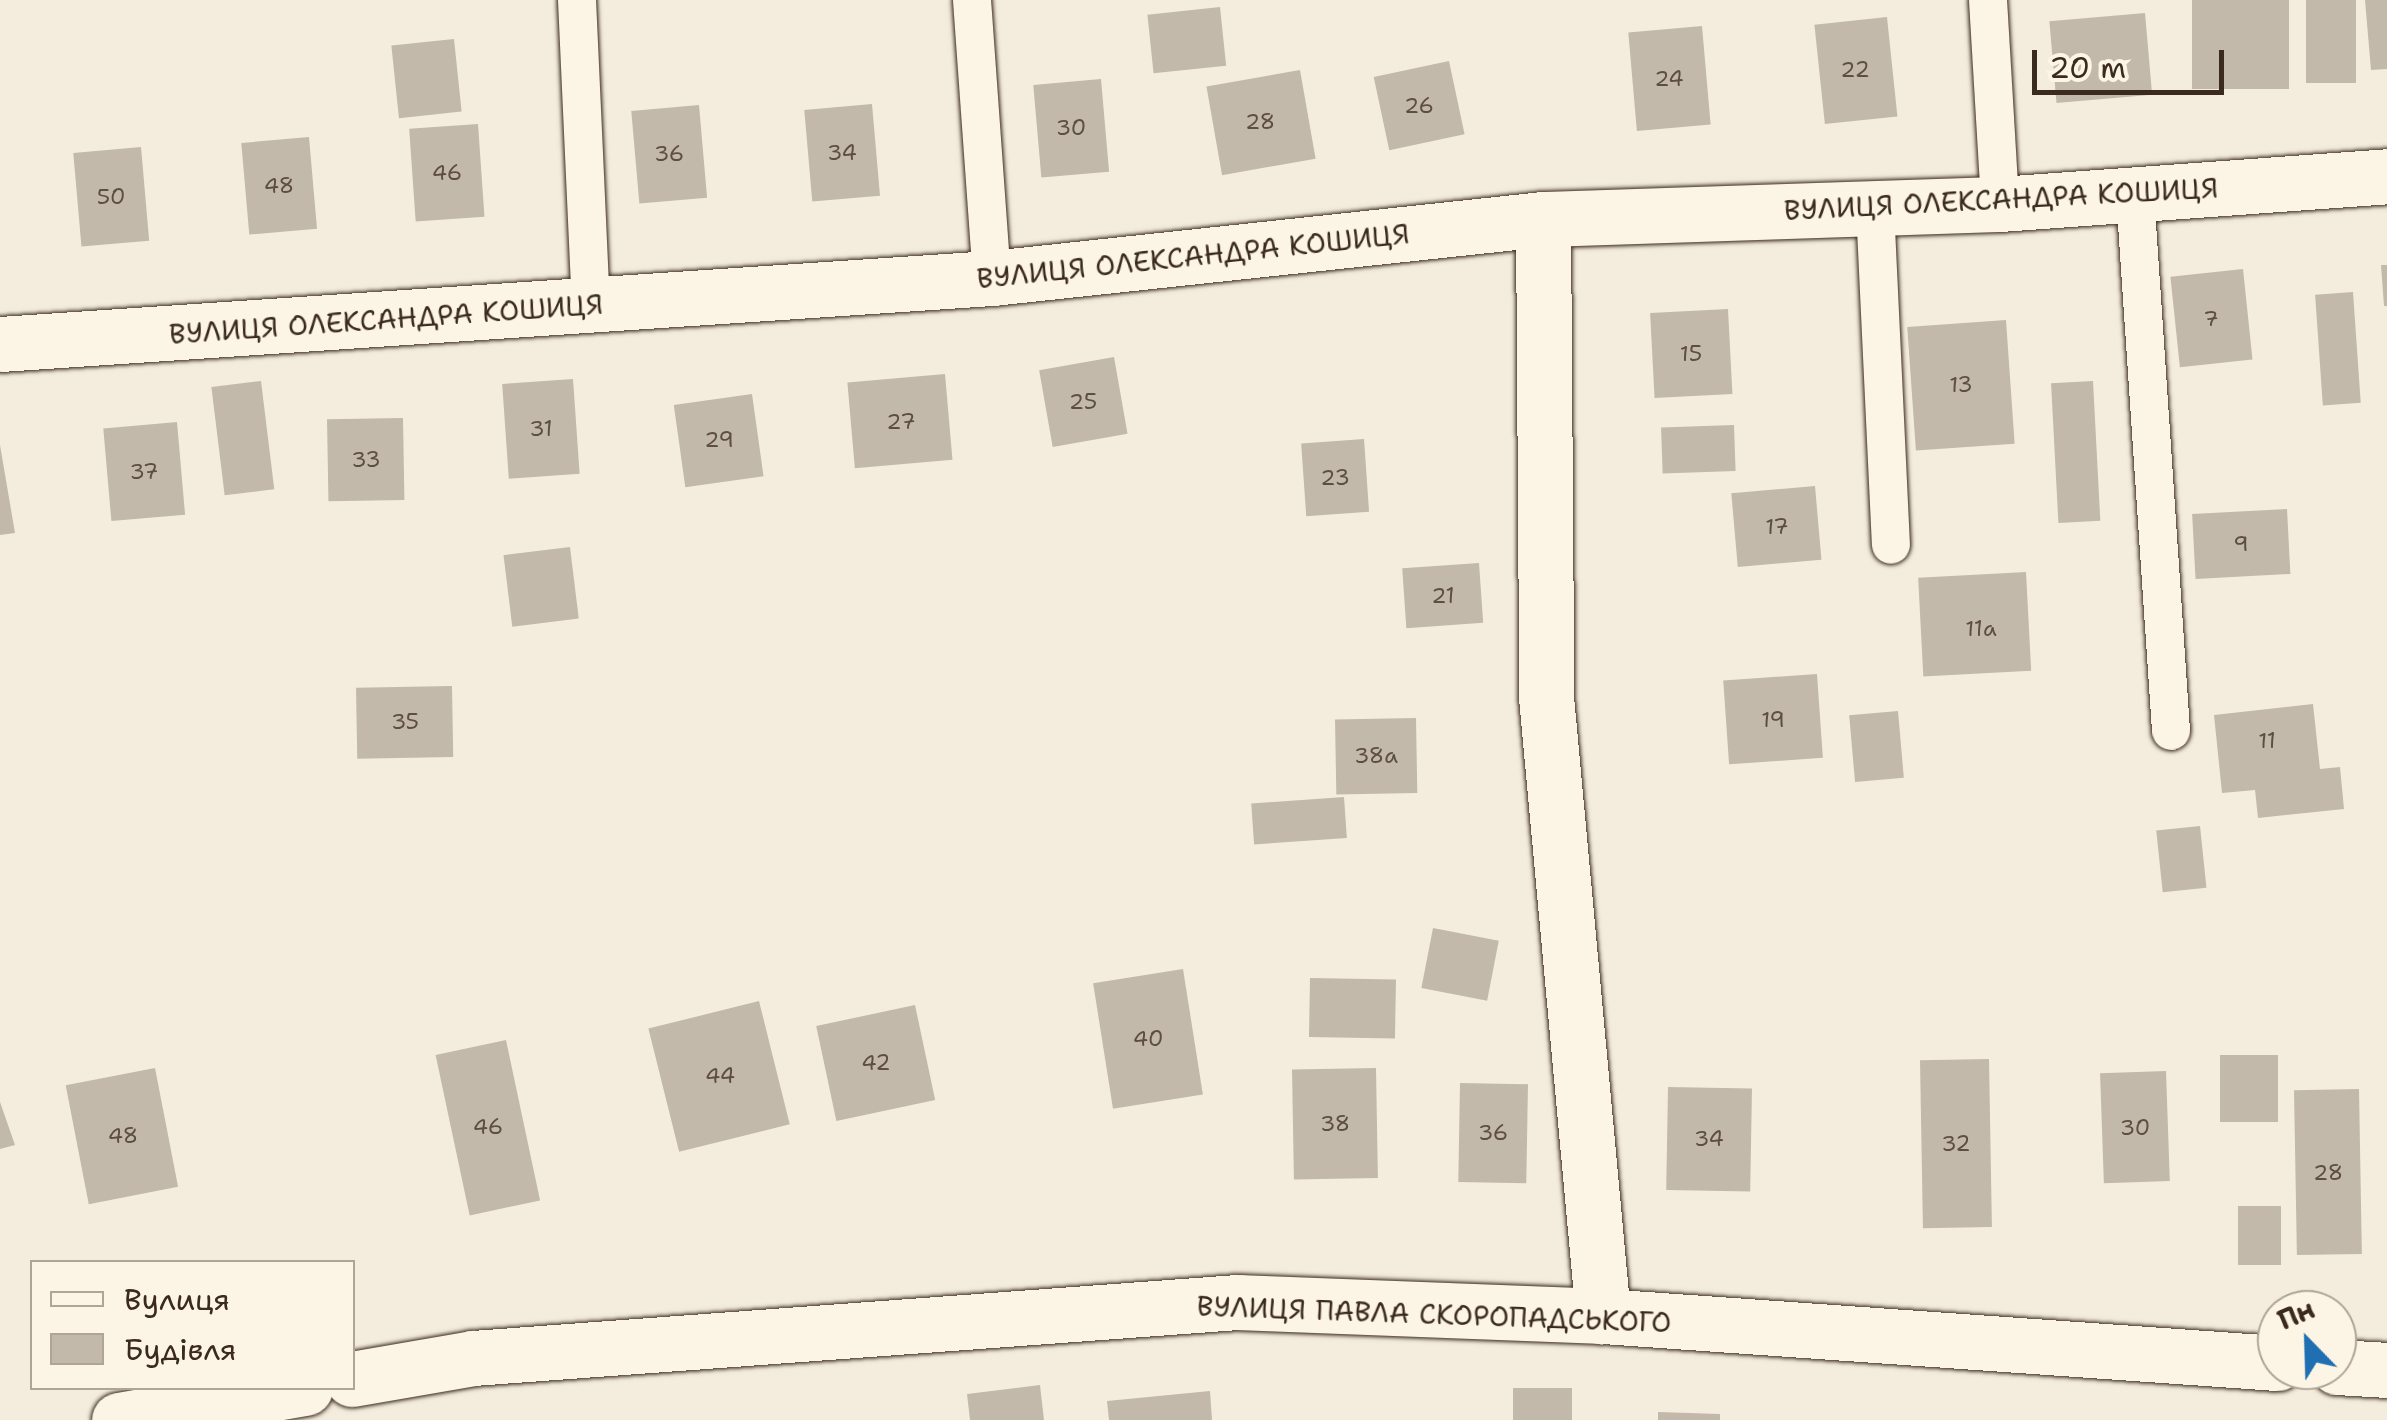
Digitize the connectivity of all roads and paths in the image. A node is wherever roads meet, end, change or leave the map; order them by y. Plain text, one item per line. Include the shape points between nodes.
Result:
1 (577, 0) edge
2 (972, 0) edge
3 (1988, 0) edge
4 (2387, 176) edge
5 (2135, 194) junction
6 (2000, 204) junction
7 (1875, 207) junction
8 (1543, 220) junction
9 (992, 278) junction
10 (591, 306) junction
11 (0, 344) edge
12 (1891, 545) dead end
13 (2170, 731) dead end
14 (1603, 1316) junction
15 (2257, 1362) edge
16 (2357, 1368) edge
17 (2387, 1370) edge
18 (355, 1378) edge
19 (293, 1390) edge
20 (120, 1420) edge

1 - 10 lane
2 - 9 lane
3 - 6 lane
4 - 5 street, ВУЛИЦЯ ОЛЕКСАНДРА КОШИЦЯ
5 - 6 street, ВУЛИЦЯ ОЛЕКСАНДРА КОШИЦЯ
5 - 13 lane
6 - 7 street, ВУЛИЦЯ ОЛЕКСАНДРА КОШИЦЯ
7 - 8 street, ВУЛИЦЯ ОЛЕКСАНДРА КОШИЦЯ
7 - 12 lane
8 - 9 street, ВУЛИЦЯ ОЛЕКСАНДРА КОШИЦЯ
8 - 14 street via 1546,697
9 - 10 street, ВУЛИЦЯ ОЛЕКСАНДРА КОШИЦЯ
10 - 11 street, ВУЛИЦЯ ОЛЕКСАНДРА КОШИЦЯ
14 - 15 street, ВУЛИЦЯ ПАВЛА СКОРОПАДСЬКОГО
14 - 18 street, ВУЛИЦЯ ПАВЛА СКОРОПАДСЬКОГО via 1238,1302 473,1358
16 - 17 street
19 - 20 street

